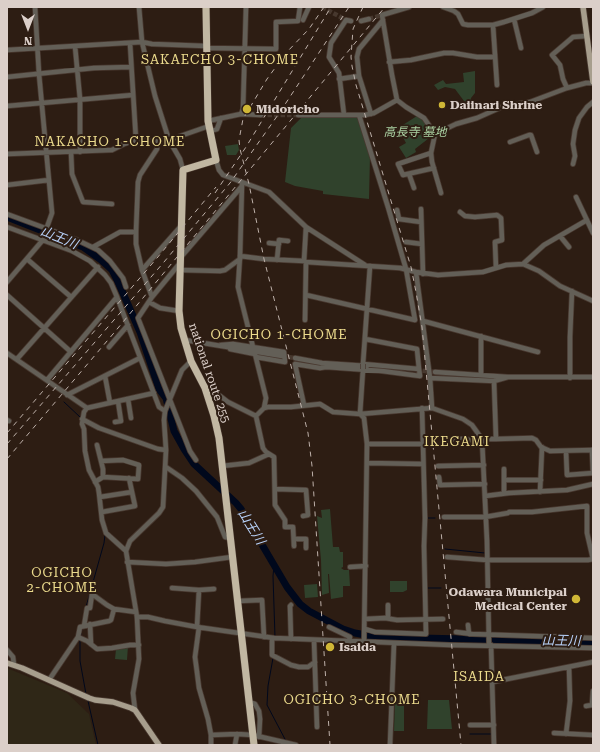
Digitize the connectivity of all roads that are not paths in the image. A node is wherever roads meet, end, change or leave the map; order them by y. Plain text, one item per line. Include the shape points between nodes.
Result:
1 (34, 7) edge
2 (139, 7) edge
3 (206, 7) edge
4 (246, 7) edge
5 (300, 7) edge
6 (309, 7) edge
7 (409, 7) edge
8 (443, 7) edge
9 (543, 7) edge
10 (583, 7) edge
11 (383, 18) junction
12 (369, 19) tunnel mouth
13 (514, 19) junction
14 (303, 20) dead end
15 (348, 21) dead end
16 (361, 21) dead end
17 (493, 24) junction
18 (587, 36) junction
19 (142, 42) junction
20 (130, 43) junction
21 (75, 46) junction
22 (206, 47) junction
23 (37, 48) junction
24 (521, 48) dead end
25 (245, 49) junction
26 (7, 50) edge
27 (495, 57) junction
28 (389, 62) junction
29 (131, 67) junction
30 (77, 70) junction
31 (39, 74) junction
32 (359, 76) junction
33 (7, 77) edge
34 (339, 79) junction
35 (592, 82) edge
36 (497, 85) dead end
37 (567, 88) junction
38 (133, 95) junction
39 (80, 99) junction
40 (397, 100) junction
41 (42, 102) junction
42 (593, 102) edge
43 (7, 106) edge
44 (241, 114) junction
45 (370, 114) junction
46 (260, 115) tunnel mouth
47 (298, 115) tunnel mouth
48 (344, 115) junction
49 (359, 115) junction
50 (220, 118) junction
51 (209, 126) junction
52 (435, 134) junction
53 (136, 140) junction
54 (157, 140) junction
55 (168, 140) junction
56 (510, 142) dead end
57 (71, 152) junction
58 (80, 152) junction
59 (537, 152) dead end
60 (46, 153) junction
61 (431, 153) junction
62 (7, 154) edge
63 (216, 160) junction
64 (573, 164) dead end
65 (434, 168) junction
66 (183, 170) junction
67 (409, 174) junction
68 (49, 180) junction
69 (242, 184) junction
70 (7, 185) edge
71 (414, 188) dead end
72 (441, 193) dead end
73 (576, 196) dead end
74 (112, 204) dead end
75 (421, 209) dead end
76 (397, 210) dead end
77 (460, 212) dead end
78 (7, 214) edge
79 (587, 220) junction
80 (421, 222) junction
81 (181, 226) junction
82 (7, 227) edge
83 (306, 227) junction
84 (47, 229) junction
85 (136, 232) junction
86 (593, 232) edge
87 (560, 236) junction
88 (42, 241) junction
89 (288, 241) dead end
90 (406, 242) dead end
91 (269, 243) dead end
92 (279, 244) junction
93 (422, 244) junction
94 (93, 247) junction
95 (569, 247) dead end
96 (240, 257) junction
97 (27, 259) junction
98 (277, 260) junction
99 (305, 262) junction
100 (180, 264) junction
101 (523, 264) junction
102 (368, 266) junction
103 (98, 267) junction
104 (496, 268) junction
105 (406, 269) junction
106 (142, 270) junction
107 (416, 272) junction
108 (423, 274) junction
109 (7, 282) edge
110 (126, 287) dead end
111 (572, 291) junction
112 (306, 294) junction
113 (7, 295) edge
114 (71, 297) junction
115 (117, 297) junction
116 (150, 299) junction
117 (593, 301) edge
118 (367, 310) junction
119 (179, 311) junction
120 (305, 320) dead end
121 (423, 321) junction
122 (128, 325) junction
123 (44, 328) junction
124 (481, 336) junction
125 (365, 339) junction
126 (185, 340) junction
127 (221, 345) junction
128 (109, 347) dead end
129 (253, 347) junction
130 (71, 352) junction
131 (538, 352) dead end
132 (7, 353) edge
133 (282, 356) tunnel mouth
134 (256, 357) junction
135 (140, 358) junction
136 (295, 358) tunnel mouth
137 (17, 360) junction
138 (191, 361) junction
139 (363, 368) junction
140 (418, 369) junction
141 (429, 369) junction
142 (435, 372) tunnel mouth
143 (481, 373) junction
144 (105, 376) junction
145 (508, 377) junction
146 (430, 378) junction
147 (570, 378) junction
148 (593, 378) edge
149 (47, 380) junction
150 (494, 381) junction
151 (206, 388) junction
152 (154, 393) junction
153 (67, 395) junction
154 (128, 399) junction
155 (170, 399) junction
156 (118, 402) junction
157 (110, 403) junction
158 (304, 405) junction
159 (87, 408) junction
160 (264, 408) junction
161 (422, 408) junction
162 (432, 408) junction
163 (165, 414) junction
164 (360, 414) junction
165 (256, 416) junction
166 (131, 418) dead end
167 (82, 419) junction
168 (116, 422) dead end
169 (496, 439) junction
170 (482, 440) junction
171 (443, 442) dead end
172 (367, 444) junction
173 (422, 444) junction
174 (97, 445) dead end
175 (542, 447) junction
176 (166, 450) junction
177 (592, 450) edge
178 (566, 451) junction
179 (268, 454) junction
180 (196, 460) dead end
181 (101, 461) junction
182 (367, 463) junction
183 (423, 464) junction
184 (484, 465) junction
185 (222, 466) junction
186 (438, 466) dead end
187 (166, 467) junction
188 (504, 469) dead end
189 (103, 477) junction
190 (439, 477) dead end
191 (129, 478) junction
192 (504, 480) junction
193 (541, 480) junction
194 (95, 482) junction
195 (485, 484) junction
196 (593, 484) edge
197 (275, 489) junction
198 (132, 492) junction
199 (540, 492) junction
200 (504, 493) junction
201 (485, 496) junction
202 (100, 497) junction
203 (102, 512) junction
204 (303, 516) dead end
205 (444, 517) dead end
206 (485, 517) junction
207 (230, 538) junction
208 (294, 539) junction
209 (294, 546) dead end
210 (306, 548) dead end
211 (126, 551) junction
212 (232, 557) junction
213 (447, 557) dead end
214 (593, 559) edge
215 (487, 560) junction
216 (127, 562) junction
217 (366, 566) junction
218 (350, 567) dead end
219 (172, 588) dead end
220 (214, 589) dead end
221 (198, 590) junction
222 (238, 602) junction
223 (291, 605) dead end
224 (388, 605) dead end
225 (114, 609) junction
226 (137, 614) junction
227 (388, 618) junction
228 (365, 619) junction
229 (443, 619) dead end
230 (426, 620) junction
231 (90, 624) junction
232 (468, 624) dead end
233 (82, 626) junction
234 (198, 627) junction
235 (329, 627) dead end
236 (365, 629) junction
237 (456, 632) dead end
238 (242, 634) junction
239 (469, 634) junction
240 (490, 635) junction
241 (264, 637) junction
242 (80, 638) junction
243 (275, 638) junction
244 (593, 638) edge
245 (291, 639) junction
246 (314, 640) junction
247 (349, 641) junction
248 (364, 642) junction
249 (394, 643) junction
250 (91, 644) junction
251 (139, 645) junction
252 (490, 645) junction
253 (593, 648) edge
254 (7, 650) edge
255 (314, 662) junction
256 (593, 662) edge
257 (7, 663) edge
258 (14, 665) junction
259 (569, 667) junction
260 (49, 680) junction
261 (492, 682) junction
262 (593, 691) edge
263 (586, 706) dead end
264 (135, 710) junction
265 (470, 725) dead end
266 (494, 725) junction
267 (317, 727) dead end
268 (554, 733) dead end
269 (237, 734) junction
270 (566, 734) junction
271 (211, 735) junction
272 (593, 735) edge
273 (256, 736) junction
274 (159, 745) edge
275 (211, 745) edge
276 (235, 745) edge
277 (254, 745) edge
278 (296, 745) edge
279 (390, 745) edge
280 (494, 745) edge

1 - 23 street
2 - 19 street
3 - 22 highway
4 - 25 street
5 - 25 street via 298,21 276,22 276,49
6 - 14 street
7 - 11 street
8 - 17 street via 458,14 463,24 468,26
9 - 13 street
10 - 18 main road
11 - 28 street
11 - 32 street via 359,48
12 - 16 street
13 - 17 street
13 - 24 street
15 - 34 street via 331,43 329,57 339,73
17 - 27 street
18 - 35 main road
18 - 37 street via 573,37 552,55 560,65
19 - 20 street
19 - 22 street
19 - 55 street
20 - 21 street
20 - 29 street
21 - 23 street
21 - 30 street
22 - 25 street
22 - 51 highway
23 - 26 street
23 - 31 street
25 - 44 street
27 - 28 street via 444,53
27 - 36 street
28 - 40 street
29 - 30 street
29 - 38 street
30 - 31 street
30 - 39 street
31 - 33 street
31 - 41 street
32 - 34 street
32 - 45 street
34 - 48 street
35 - 37 street
37 - 52 street via 530,102 504,106
38 - 39 street
38 - 53 street
39 - 41 street
39 - 58 street
40 - 45 street
40 - 52 street via 424,118
41 - 43 street
41 - 60 street
42 - 64 street via 579,118 575,130
44 - 46 street
44 - 50 street
45 - 49 street
47 - 48 street
48 - 49 street
49 - 105 street
50 - 51 street
50 - 51 street via 217,130
51 - 55 street
51 - 63 highway
52 - 61 street
53 - 54 street
53 - 58 street via 112,150
54 - 55 street
54 - 85 street via 157,149 138,182
55 - 66 street
56 - 59 street via 531,135
57 - 58 street
57 - 60 street
57 - 74 street via 72,174 83,202
60 - 62 street
60 - 68 street
61 - 65 street
61 - 67 street via 398,164 403,175
63 - 66 highway
63 - 69 street via 223,176
65 - 67 street
65 - 72 street
66 - 81 highway, national route 255
67 - 71 street
68 - 70 street
68 - 84 street via 52,213
69 - 83 street via 269,192
69 - 96 street
69 - 100 street
73 - 79 street
75 - 80 street
76 - 80 street via 399,219
77 - 104 street via 465,216 497,215 501,218 502,240 495,242
78 - 84 street
79 - 86 street
79 - 87 street
80 - 93 street
81 - 100 highway, national route 255
81 - 106 street
82 - 88 street
83 - 99 street
83 - 102 street
84 - 88 street
84 - 94 street
85 - 94 street via 120,232
85 - 106 street
87 - 95 street
87 - 101 street via 544,245
88 - 97 street
88 - 103 street via 72,251
89 - 92 street via 279,240
90 - 93 street
91 - 92 street
92 - 98 street
93 - 108 street
94 - 110 street via 110,261 123,278
96 - 98 street
96 - 100 street via 225,270 220,271
96 - 129 street via 238,286
97 - 109 street
97 - 114 street
98 - 99 street
99 - 102 street
99 - 112 street
100 - 116 street
100 - 119 highway, national route 255
101 - 104 street
101 - 111 street
102 - 105 street
102 - 118 street
103 - 114 street
103 - 115 street via 111,283
104 - 108 street via 482,272
105 - 107 street
105 - 118 street via 415,320
106 - 116 street
107 - 108 street
107 - 121 street
111 - 117 street
111 - 147 street
112 - 118 street
112 - 120 street
113 - 123 street
114 - 123 street
115 - 122 street
115 - 130 street
116 - 119 street via 160,308
116 - 155 street via 138,318
118 - 125 street
119 - 126 highway, national route 255
121 - 124 street
121 - 141 street
122 - 128 street
122 - 135 street
123 - 130 street
123 - 137 street
124 - 131 street
124 - 143 street
125 - 139 street
125 - 140 street via 418,350
126 - 127 street
126 - 138 highway, national route 255
127 - 129 street
127 - 133 street
127 - 134 street via 232,350 255,354
129 - 134 street via 284,352 285,362
130 - 149 street
132 - 137 street
134 - 160 street via 266,398
135 - 144 street
135 - 152 street
136 - 140 street via 322,363
137 - 149 street
138 - 151 highway, national route 255
138 - 155 street via 182,370
139 - 140 street
139 - 158 street via 320,368 295,364
139 - 164 street
141 - 143 street
141 - 146 street
142 - 145 street
143 - 145 street via 502,374
144 - 153 street
144 - 157 street
145 - 147 street
145 - 150 street
146 - 150 street
146 - 162 street
147 - 148 street
149 - 153 street
150 - 169 street
151 - 165 street
151 - 185 highway, national route 255 via 214,416
152 - 154 street
152 - 163 street via 159,407
153 - 159 street
154 - 156 street
154 - 166 street
155 - 163 street
155 - 180 street
156 - 157 street
156 - 168 street via 122,421
157 - 159 street
158 - 160 street
158 - 164 street via 320,404 333,412
159 - 167 street
160 - 165 street
161 - 162 street
161 - 164 street
161 - 173 street
162 - 170 street via 469,423
163 - 176 street
164 - 172 street via 364,418
165 - 179 street via 264,448
167 - 176 street via 99,428
167 - 194 street via 85,451 89,470
169 - 170 street
169 - 175 street via 532,438
170 - 171 street via 454,439
170 - 184 street
172 - 173 street
172 - 182 street
173 - 183 street
174 - 181 street
175 - 178 street
175 - 193 street
176 - 187 street
177 - 178 street
177 - 178 street via 593,473 567,475
179 - 185 street via 248,463
179 - 197 street via 274,457
181 - 189 street
181 - 191 street via 123,460 138,465 138,479
182 - 183 street
182 - 217 street
183 - 230 street
184 - 186 street
184 - 195 street
185 - 207 highway, national route 255
187 - 207 street via 196,491 217,517 225,537
187 - 211 street via 161,510 130,541
188 - 192 street
189 - 191 street
189 - 194 street
190 - 195 street via 440,485
191 - 198 street
192 - 193 street
192 - 200 street
193 - 199 street
194 - 202 street
195 - 201 street
196 - 199 street via 567,490
197 - 204 street via 306,490 308,514
197 - 208 street via 275,505 286,520 285,527 293,527
198 - 202 street
198 - 203 street via 135,506
199 - 200 street
200 - 201 street
201 - 206 street
202 - 203 street
203 - 211 street via 106,533
205 - 206 street
206 - 214 street via 509,512 587,506 587,533
206 - 215 street
207 - 212 highway, national route 255
208 - 209 street
208 - 210 street via 306,539
211 - 216 street
212 - 216 street via 166,564
212 - 222 highway, national route 255
213 - 215 street
214 - 215 street
215 - 240 street
216 - 226 street
217 - 218 street
217 - 228 street
219 - 221 street
220 - 221 street
221 - 234 street
222 - 238 highway, national route 255
222 - 241 street via 262,600
223 - 245 street
224 - 227 street
225 - 226 street
225 - 231 street via 111,620
225 - 233 street via 92,594 90,608 87,608
226 - 234 street
226 - 251 street
227 - 228 street
227 - 230 street
228 - 236 street
229 - 230 street
230 - 236 street via 426,634 375,632
231 - 233 street
231 - 250 street
232 - 239 street
233 - 242 street
234 - 238 street
234 - 271 street via 195,657 199,688
235 - 247 street via 350,637
236 - 248 street
237 - 239 street
238 - 241 street
238 - 273 highway, national route 255 via 249,702
239 - 240 street
240 - 244 street
240 - 252 street
241 - 243 street
242 - 250 street
242 - 260 street
243 - 245 street
243 - 255 street via 273,656 299,668 308,667
245 - 246 street
246 - 247 street
246 - 255 street
247 - 248 street
248 - 249 street
249 - 252 street
249 - 279 street
250 - 251 street via 97,649
251 - 264 street via 139,666 133,693
252 - 253 street
252 - 261 street
254 - 258 street
255 - 267 street
256 - 259 street
257 - 258 main road
258 - 260 main road
259 - 261 street
259 - 270 street via 570,704
260 - 264 main road via 88,698 113,702
261 - 266 street
262 - 263 street via 592,705
264 - 274 main road
265 - 266 street
266 - 280 street
268 - 270 street
269 - 271 street
269 - 273 street
269 - 276 street
270 - 272 street
271 - 275 street
273 - 277 highway, national route 255
273 - 278 street

